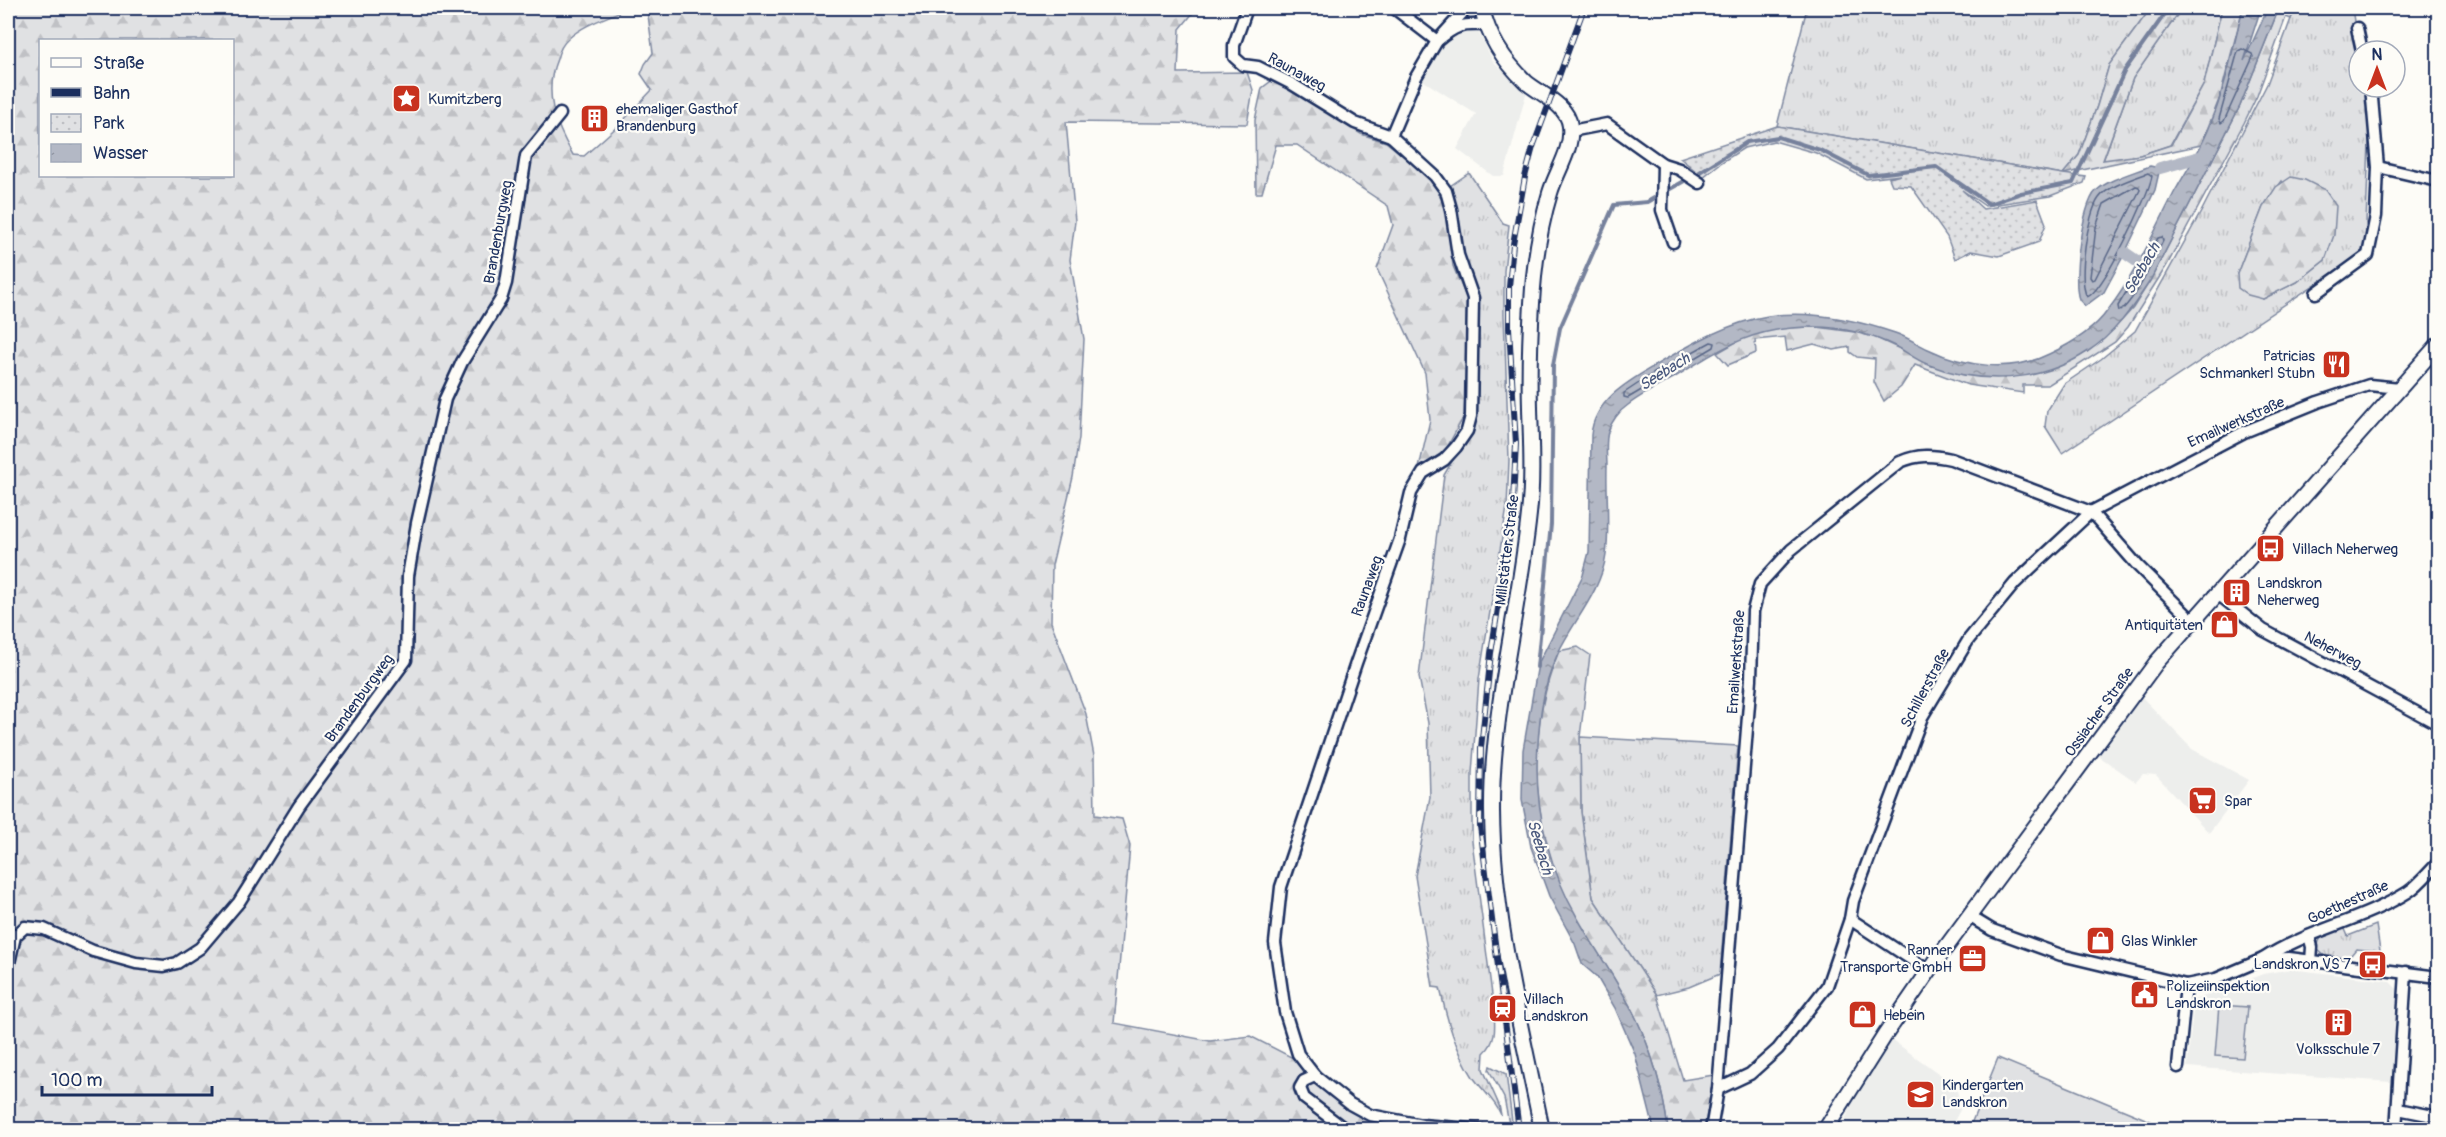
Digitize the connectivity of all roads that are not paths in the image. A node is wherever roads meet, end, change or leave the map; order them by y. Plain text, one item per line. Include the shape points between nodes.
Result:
1 (1247, 8) edge
2 (1395, 8) edge
3 (1467, 8) edge
4 (1482, 8) edge
5 (1485, 26) junction
6 (2357, 28) dead end
7 (2359, 39) edge
8 (1437, 41) junction
9 (2372, 99) edge
10 (560, 114) dead end
11 (1570, 130) junction
12 (1391, 136) junction
13 (1663, 164) junction
14 (2378, 167) junction
15 (2439, 181) edge
16 (1700, 183) dead end
17 (1673, 242) dead end
18 (2316, 292) dead end
19 (2439, 345) edge
20 (2400, 388) junction
21 (2091, 512) junction
22 (2218, 594) junction
23 (2193, 621) junction
24 (2439, 724) edge
25 (2439, 863) edge
26 (1969, 916) junction
27 (1850, 919) junction
28 (2309, 936) junction
29 (2263, 959) junction
30 (2311, 961) junction
31 (8, 968) edge
32 (1929, 971) junction
33 (2406, 972) junction
34 (2439, 976) edge
35 (2186, 985) junction
36 (2178, 1067) dead end
37 (1315, 1076) junction
38 (1718, 1089) junction
39 (2398, 1109) junction
40 (2439, 1117) edge
41 (1346, 1130) edge
42 (1482, 1130) edge
43 (1542, 1130) edge
44 (1711, 1130) edge
45 (1825, 1130) edge
46 (2396, 1130) edge

1 - 12 street, Raunaweg via 1234,45 1234,57 1243,65 1258,67 1355,123
2 - 8 street
3 - 8 street
4 - 5 street
5 - 8 street via 1463,24
5 - 11 street via 1511,65 1560,107 1570,122
6 - 7 street
8 - 12 street via 1416,77
9 - 14 street
10 - 31 street, Brandenburgweg via 526,156 507,283 445,399 408,576 406,660 299,806 239,902 200,948 177,963 155,966 93,951 44,929 25,927 15,936
11 - 13 street via 1608,124
11 - 43 street, Millstätter Straße via 1566,154 1545,210 1534,276 1529,366 1533,476 1494,761 1492,809 1493,849 1506,947
12 - 37 street, Raunaweg via 1446,191 1458,255 1473,298 1472,410 1467,431 1456,447 1423,473 1411,493 1400,539 1281,887 1275,943 1285,1012 1298,1054
13 - 16 street
13 - 17 street via 1662,210
14 - 15 street
14 - 18 street via 2376,216 2368,255
19 - 20 street, Ossiacher Straße
20 - 21 street, Emailwerkstraße via 2369,385 2308,406 2244,432
20 - 22 street, Ossiacher Straße
21 - 23 street, Emailwerkstraße
21 - 27 street, Schillerstraße via 2015,583 1969,639 1922,717 1853,901
21 - 38 street, Emailwerkstraße via 1951,459 1913,456 1900,462 1791,550 1761,584 1753,611
22 - 23 street, Ossiacher Straße
22 - 24 street, Neherweg via 2263,630
23 - 26 street, Ossiacher Straße via 2156,663
25 - 28 street, Goethestraße via 2410,891
26 - 32 street, Ossiacher Straße
26 - 35 street via 1992,930 2061,955
27 - 32 street
27 - 38 street, Schillerstraße via 1827,986 1778,1049 1750,1074
28 - 29 street, Goethestraße
28 - 30 street
29 - 30 street
29 - 35 street, Goethestraße via 2216,979
30 - 33 street
32 - 45 street, Ossiacher Straße
33 - 34 street
33 - 39 street
35 - 36 street
37 - 41 street via 1300,1088 1304,1098
37 - 42 street, Raunaweg via 1370,1115 1422,1125
38 - 44 street, Emailwerkstraße
39 - 40 street
39 - 46 street

